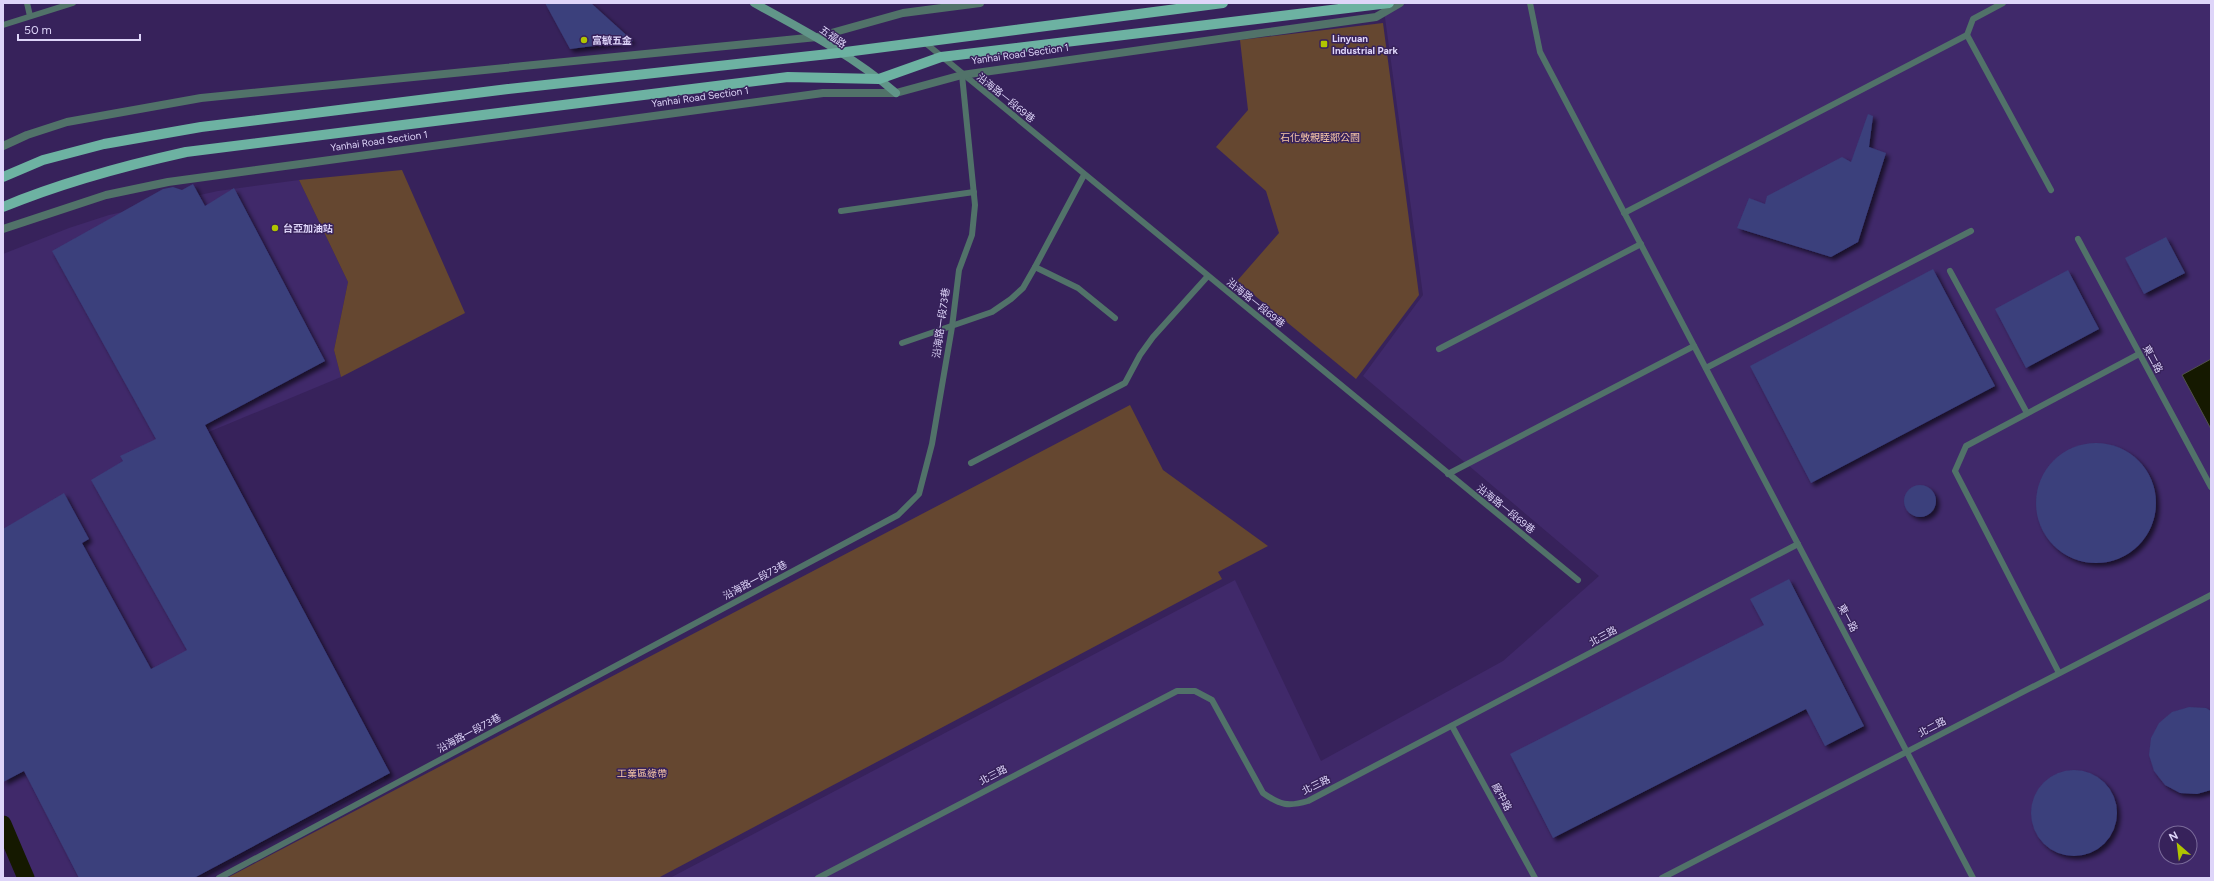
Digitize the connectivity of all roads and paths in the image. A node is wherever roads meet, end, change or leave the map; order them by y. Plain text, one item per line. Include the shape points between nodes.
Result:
1 (27, 3) edge
2 (73, 3) edge
3 (754, 3) edge
4 (980, 3) edge
5 (1223, 3) edge
6 (1389, 3) edge
7 (1400, 3) edge
8 (1530, 3) edge
9 (2002, 3) edge
10 (30, 16) junction
11 (3, 25) edge
12 (1967, 35) junction
13 (817, 37) junction
14 (923, 40) junction
15 (838, 53) junction
16 (941, 57) junction
17 (962, 75) junction
18 (879, 79) junction
19 (896, 93) junction
20 (3, 146) edge
21 (1084, 175) junction
22 (3, 177) edge
23 (2051, 190) dead end
24 (974, 192) junction
25 (3, 207) edge
26 (840, 212) dead end
27 (1624, 213) junction
28 (3, 229) edge
29 (1971, 231) dead end
30 (2078, 239) dead end
31 (1640, 244) junction
32 (1035, 267) junction
33 (1950, 271) dead end
34 (1208, 276) junction
35 (1115, 318) dead end
36 (952, 327) junction
37 (902, 343) dead end
38 (1694, 346) junction
39 (1439, 349) dead end
40 (2139, 354) junction
41 (1706, 368) junction
42 (2027, 413) junction
43 (972, 463) dead end
44 (1448, 474) junction
45 (2211, 487) edge
46 (1798, 544) junction
47 (1578, 580) dead end
48 (2211, 595) edge
49 (2059, 673) junction
50 (1452, 726) junction
51 (1908, 751) junction
52 (219, 878) edge
53 (818, 878) edge
54 (1535, 878) edge
55 (1662, 878) edge
56 (1973, 878) edge

1 - 10 lane
2 - 10 lane
3 - 13 street, 五福路
4 - 13 street via 903,13
5 - 14 main road
6 - 16 main road, Yanhai Road Section 1
7 - 17 street, Yanhai Road Section 1 via 1376,17
8 - 27 lane, 東一路 via 1540,52
9 - 12 lane via 1973,19
10 - 11 lane
12 - 23 lane
12 - 27 lane
13 - 15 street, 五福路
13 - 20 street via 201,98 67,122
14 - 15 main road
14 - 16 lane, 沿海路一段69巷
15 - 18 street, 五福路
15 - 22 main road via 500,90 200,127 104,144 43,160
16 - 17 lane, 沿海路一段69巷
16 - 18 main road, Yanhai Road Section 1
17 - 19 street, Yanhai Road Section 1
17 - 21 lane, 沿海路一段69巷
17 - 24 lane, 沿海路一段73巷
18 - 19 street, 五福路
18 - 25 main road, Yanhai Road Section 1 via 788,77 186,152 114,169 47,189
19 - 28 street, Yanhai Road Section 1 via 823,93 168,182 106,195
21 - 32 lane
21 - 34 lane, 沿海路一段69巷
24 - 26 lane
24 - 36 lane, 沿海路一段73巷 via 976,205 972,235 958,270
27 - 31 lane, 東一路
29 - 41 lane
30 - 40 lane, 東二路
31 - 38 lane, 東一路
31 - 39 lane
32 - 35 lane via 1078,288
32 - 36 lane via 1023,288 1011,300 992,312
33 - 42 lane
34 - 43 lane via 1153,337 1125,383
34 - 44 lane, 沿海路一段69巷
36 - 37 lane
36 - 52 lane, 沿海路一段73巷 via 932,444 919,494 898,515
38 - 41 lane, 東一路
38 - 44 lane
40 - 42 lane
40 - 45 lane, 東二路
41 - 46 lane, 東一路
42 - 49 lane via 1966,446 1955,471
44 - 47 lane, 沿海路一段69巷
46 - 50 lane, 北三路
46 - 51 lane, 東一路
48 - 49 lane, 北二路
49 - 51 lane, 北二路
50 - 53 lane, 北三路 via 1308,801 1293,805 1276,802 1263,793 1212,700 1195,691 1177,691
50 - 54 lane, 廠中路
51 - 55 lane, 北二路
51 - 56 lane, 東一路

